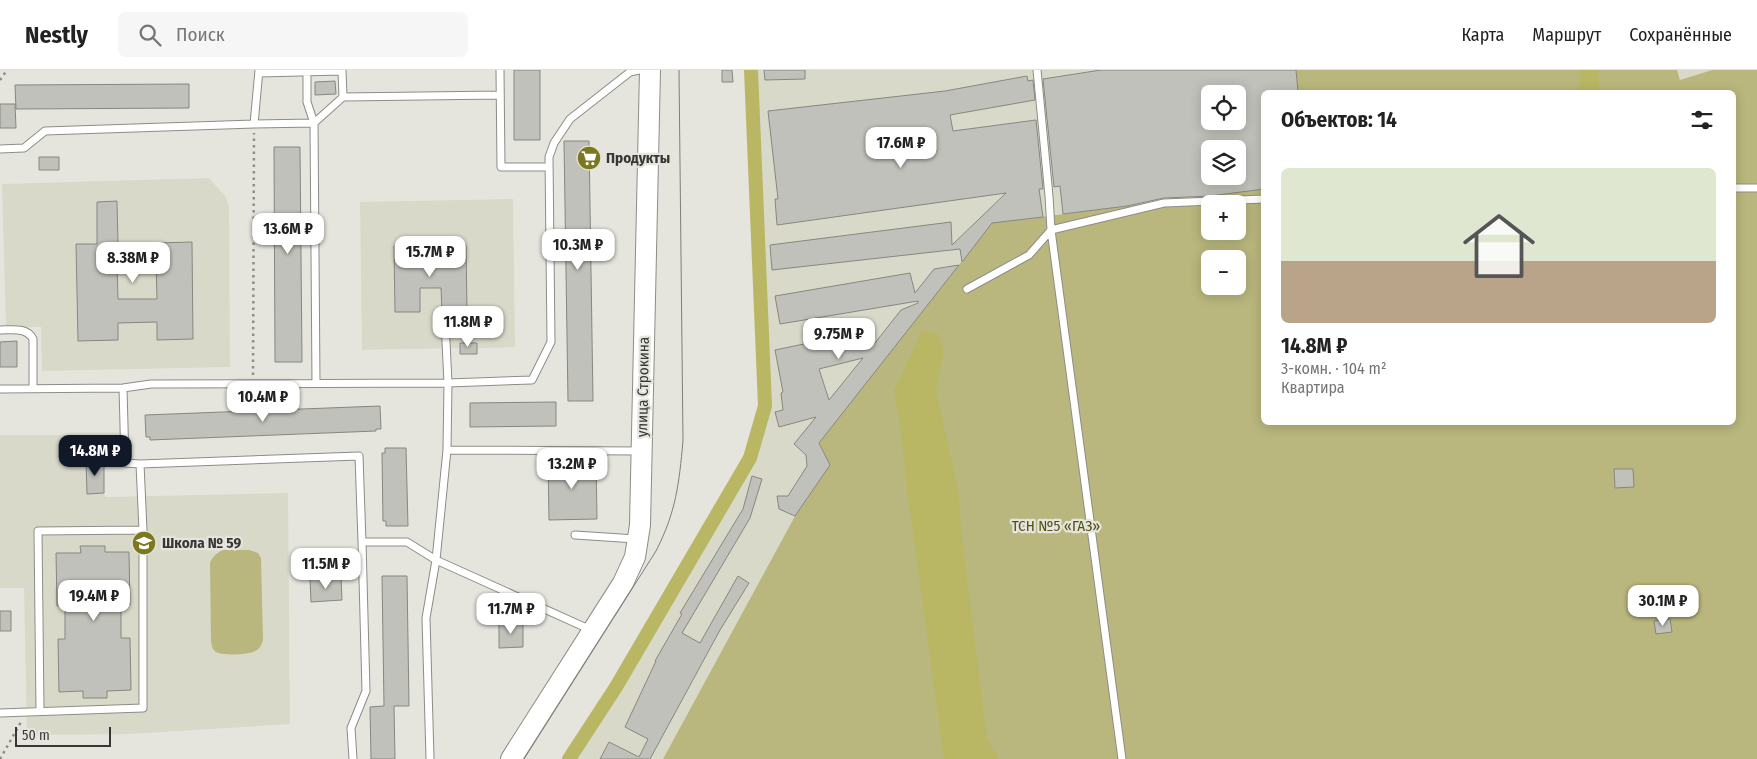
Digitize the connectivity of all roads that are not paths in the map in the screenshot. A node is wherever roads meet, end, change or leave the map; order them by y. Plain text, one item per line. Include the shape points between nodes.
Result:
1 (500, 70) edge
2 (639, 70) edge
3 (650, 70) edge
4 (1037, 70) edge
5 (259, 71) edge
6 (307, 72) junction
7 (500, 95) junction
8 (343, 97) junction
9 (314, 123) junction
10 (254, 124) junction
11 (0, 149) edge
12 (549, 167) junction
13 (1736, 188) edge
14 (1757, 188) edge
15 (1261, 199) edge
16 (1051, 230) junction
17 (967, 289) dead end
18 (445, 321) dead end
19 (0, 330) edge
20 (316, 383) junction
21 (448, 383) junction
22 (33, 387) junction
23 (0, 388) edge
24 (123, 388) junction
25 (447, 450) junction
26 (642, 451) junction
27 (140, 464) junction
28 (143, 530) junction
29 (575, 535) dead end
30 (639, 539) junction
31 (362, 542) junction
32 (436, 560) junction
33 (593, 631) junction
34 (40, 711) junction
35 (0, 713) edge
36 (430, 758) edge
37 (352, 759) edge
38 (511, 759) edge
39 (1122, 759) edge

1 - 7 lane
2 - 12 lane via 630,72 570,119 554,144
3 - 26 street, улица Строкина
4 - 16 lane
5 - 6 lane
5 - 10 lane
6 - 8 lane via 342,71
6 - 9 lane via 307,102
7 - 8 lane
7 - 12 lane via 501,167
8 - 9 lane
9 - 10 lane
9 - 20 lane
10 - 11 lane via 45,131 24,148
12 - 21 lane via 551,342 532,380
13 - 14 lane
15 - 16 lane via 1164,204
16 - 17 lane via 1029,255
16 - 39 lane
18 - 21 lane
19 - 22 lane via 31,334
20 - 21 lane
20 - 24 lane via 151,384
21 - 25 lane
22 - 23 lane
22 - 24 lane
24 - 27 lane via 125,463
25 - 26 lane
25 - 32 lane
26 - 30 street, улица Строкина
27 - 28 lane
27 - 31 lane via 359,456
28 - 34 lane via 144,708
28 - 34 lane via 38,531
29 - 30 lane
30 - 33 street, улица Строкина via 635,557 623,582
31 - 32 lane via 407,542
31 - 37 lane via 366,691 351,728
32 - 33 lane
32 - 36 lane via 426,618
33 - 38 street, улица Строкина
34 - 35 lane

